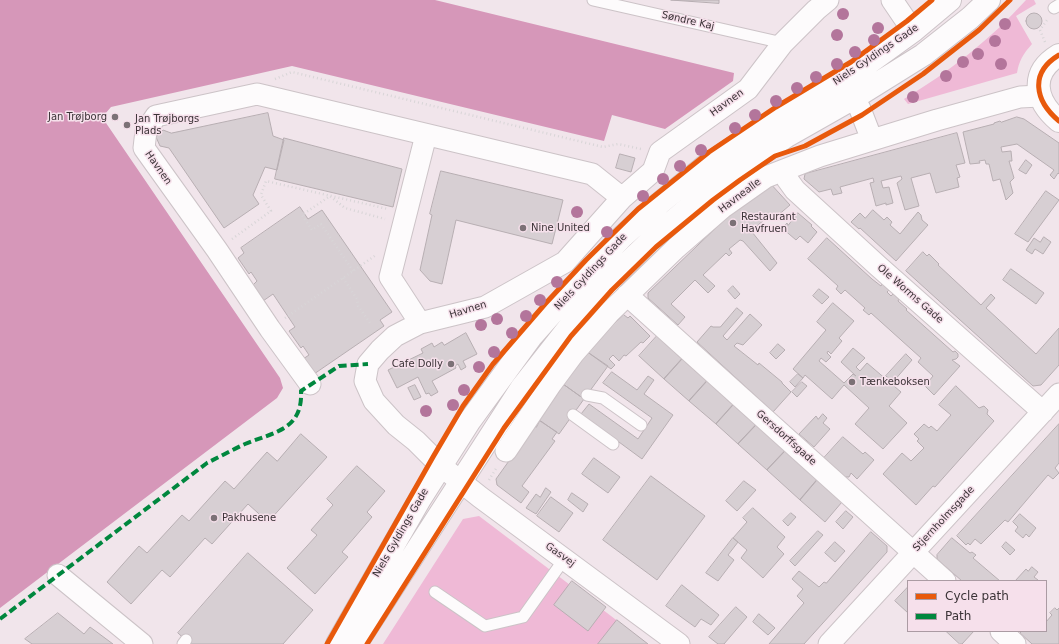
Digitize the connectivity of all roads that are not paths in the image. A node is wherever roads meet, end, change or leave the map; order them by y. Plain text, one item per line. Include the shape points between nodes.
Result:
1 (593, 0) edge
2 (828, 0) edge
3 (892, 0) edge
4 (950, 0) edge
5 (989, 0) edge
6 (913, 31) junction
7 (783, 44) junction
8 (1056, 57) edge
9 (1040, 96) junction
10 (854, 98) junction
11 (1059, 120) edge
12 (426, 135) junction
13 (872, 140) junction
14 (784, 170) junction
15 (622, 198) junction
16 (627, 295) junction
17 (420, 323) junction
18 (310, 384) dead end
19 (587, 394) dead end
20 (1059, 394) edge
21 (1043, 412) junction
22 (573, 415) dead end
23 (641, 425) dead end
24 (613, 444) dead end
25 (506, 451) road end
26 (441, 466) junction
27 (461, 482) junction
28 (914, 552) junction
29 (565, 558) junction
30 (58, 575) dead end
31 (944, 580) edge
32 (436, 592) dead end
33 (1002, 632) edge
34 (142, 644) edge
35 (337, 644) edge
36 (356, 644) edge
37 (679, 644) edge
38 (829, 644) edge
39 (1015, 644) edge

1 - 7 lane, Søndre Kaj
2 - 7 street, Havnen
3 - 6 street
4 - 6 street, Niels Gyldings Gade
5 - 10 street, Niels Gyldings Gade via 923,55
6 - 26 street, Niels Gyldings Gade via 859,70 784,114 704,167 622,237 531,337 469,422
7 - 15 street, Havnen via 748,89 660,152 653,171
8 - 9 street via 1044,68 1038,80
9 - 11 street via 1048,110
9 - 13 street, Havnealle via 1020,97
10 - 13 street
10 - 27 street, Niels Gyldings Gade via 787,136 720,182 661,231 617,273 581,312 522,387
12 - 15 street, Havnen via 592,174
12 - 17 street via 390,277
12 - 18 street, Havnen via 257,94 156,116 146,131 144,148
13 - 14 street, Havnealle
14 - 16 street, Havnealle via 766,177 722,208
14 - 21 street, Ole Worms Gade via 794,190
15 - 17 street, Havnen via 565,262 485,307
16 - 25 street, Havnealle via 579,347 562,377
16 - 28 street, Gersdorffsgade
17 - 26 street, Havnen via 394,336 380,350 368,364 365,381 374,401
19 - 23 lane via 603,398
20 - 21 street, Stjernholmsgade
21 - 28 street, Stjernholmsgade
22 - 24 lane
26 - 27 street, Gasvej
26 - 35 street, Niels Gyldings Gade
27 - 29 street, Gasvej
27 - 36 street, Niels Gyldings Gade
28 - 31 street, Gersdorffsgade
28 - 38 street, Stjernholmsgade
29 - 32 lane via 523,616 484,626
29 - 37 street, Gasvej
30 - 34 street
33 - 39 street

